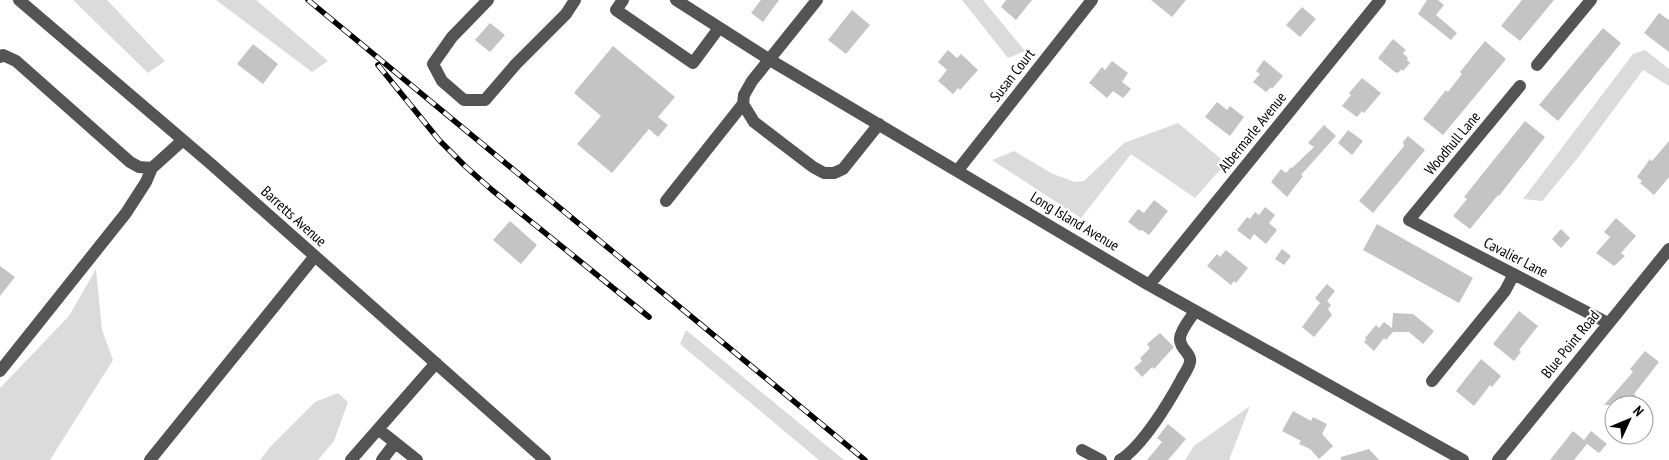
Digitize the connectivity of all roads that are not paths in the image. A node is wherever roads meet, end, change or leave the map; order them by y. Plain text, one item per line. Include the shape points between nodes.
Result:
1 (19, 0) edge
2 (488, 0) edge
3 (575, 0) edge
4 (623, 0) edge
5 (676, 0) edge
6 (817, 0) edge
7 (1092, 0) edge
8 (1380, 0) edge
9 (1591, 0) edge
10 (719, 28) junction
11 (0, 57) edge
12 (770, 60) junction
13 (1537, 65) dead end
14 (1520, 86) dead end
15 (743, 104) junction
16 (879, 124) junction
17 (183, 140) junction
18 (152, 168) junction
19 (958, 170) junction
20 (666, 201) dead end
21 (1409, 220) joint
22 (1669, 249) edge
23 (315, 256) junction
24 (1514, 274) junction
25 (1150, 285) junction
26 (1195, 311) junction
27 (1608, 323) junction
28 (436, 363) junction
29 (0, 371) edge
30 (1432, 381) dead end
31 (378, 429) junction
32 (395, 443) junction
33 (1082, 450) dead end
34 (1456, 459) edge
35 (150, 460) edge
36 (351, 460) edge
37 (382, 460) edge
38 (417, 460) edge
39 (545, 460) edge
40 (1101, 460) edge
41 (1120, 460) edge
42 (1498, 460) edge

1 - 17 street, Barretts Avenue
2 - 3 street via 452,37 433,64 442,81 464,100 485,100 566,14
4 - 10 street via 616,10 693,63
5 - 10 street, Long Island Avenue
6 - 12 street
7 - 19 street, Susan Court
8 - 25 street, Albermarle Avenue
9 - 13 street
10 - 12 street, Long Island Avenue
11 - 18 street via 16,61 130,162
12 - 15 street via 744,94
12 - 16 street, Long Island Avenue
14 - 21 street, Woodhull Lane
15 - 16 street via 754,122 767,133 824,172 834,173 843,169
15 - 20 street
16 - 19 street, Long Island Avenue
17 - 18 street
17 - 23 street, Barretts Avenue
18 - 29 street via 126,213
19 - 25 street, Long Island Avenue
21 - 24 street, Cavalier Lane
22 - 27 street, Blue Point Road
23 - 28 street, Barretts Avenue
23 - 35 street
24 - 27 street, Cavalier Lane
24 - 30 street via 1505,291
25 - 26 street, Long Island Avenue
26 - 34 street, Long Island Avenue
26 - 41 street via 1180,336 1191,361 1158,418
27 - 42 street, Blue Point Road
28 - 31 street
28 - 39 street, Barretts Avenue
31 - 32 street
31 - 36 street
32 - 37 street
32 - 38 street
33 - 40 street

